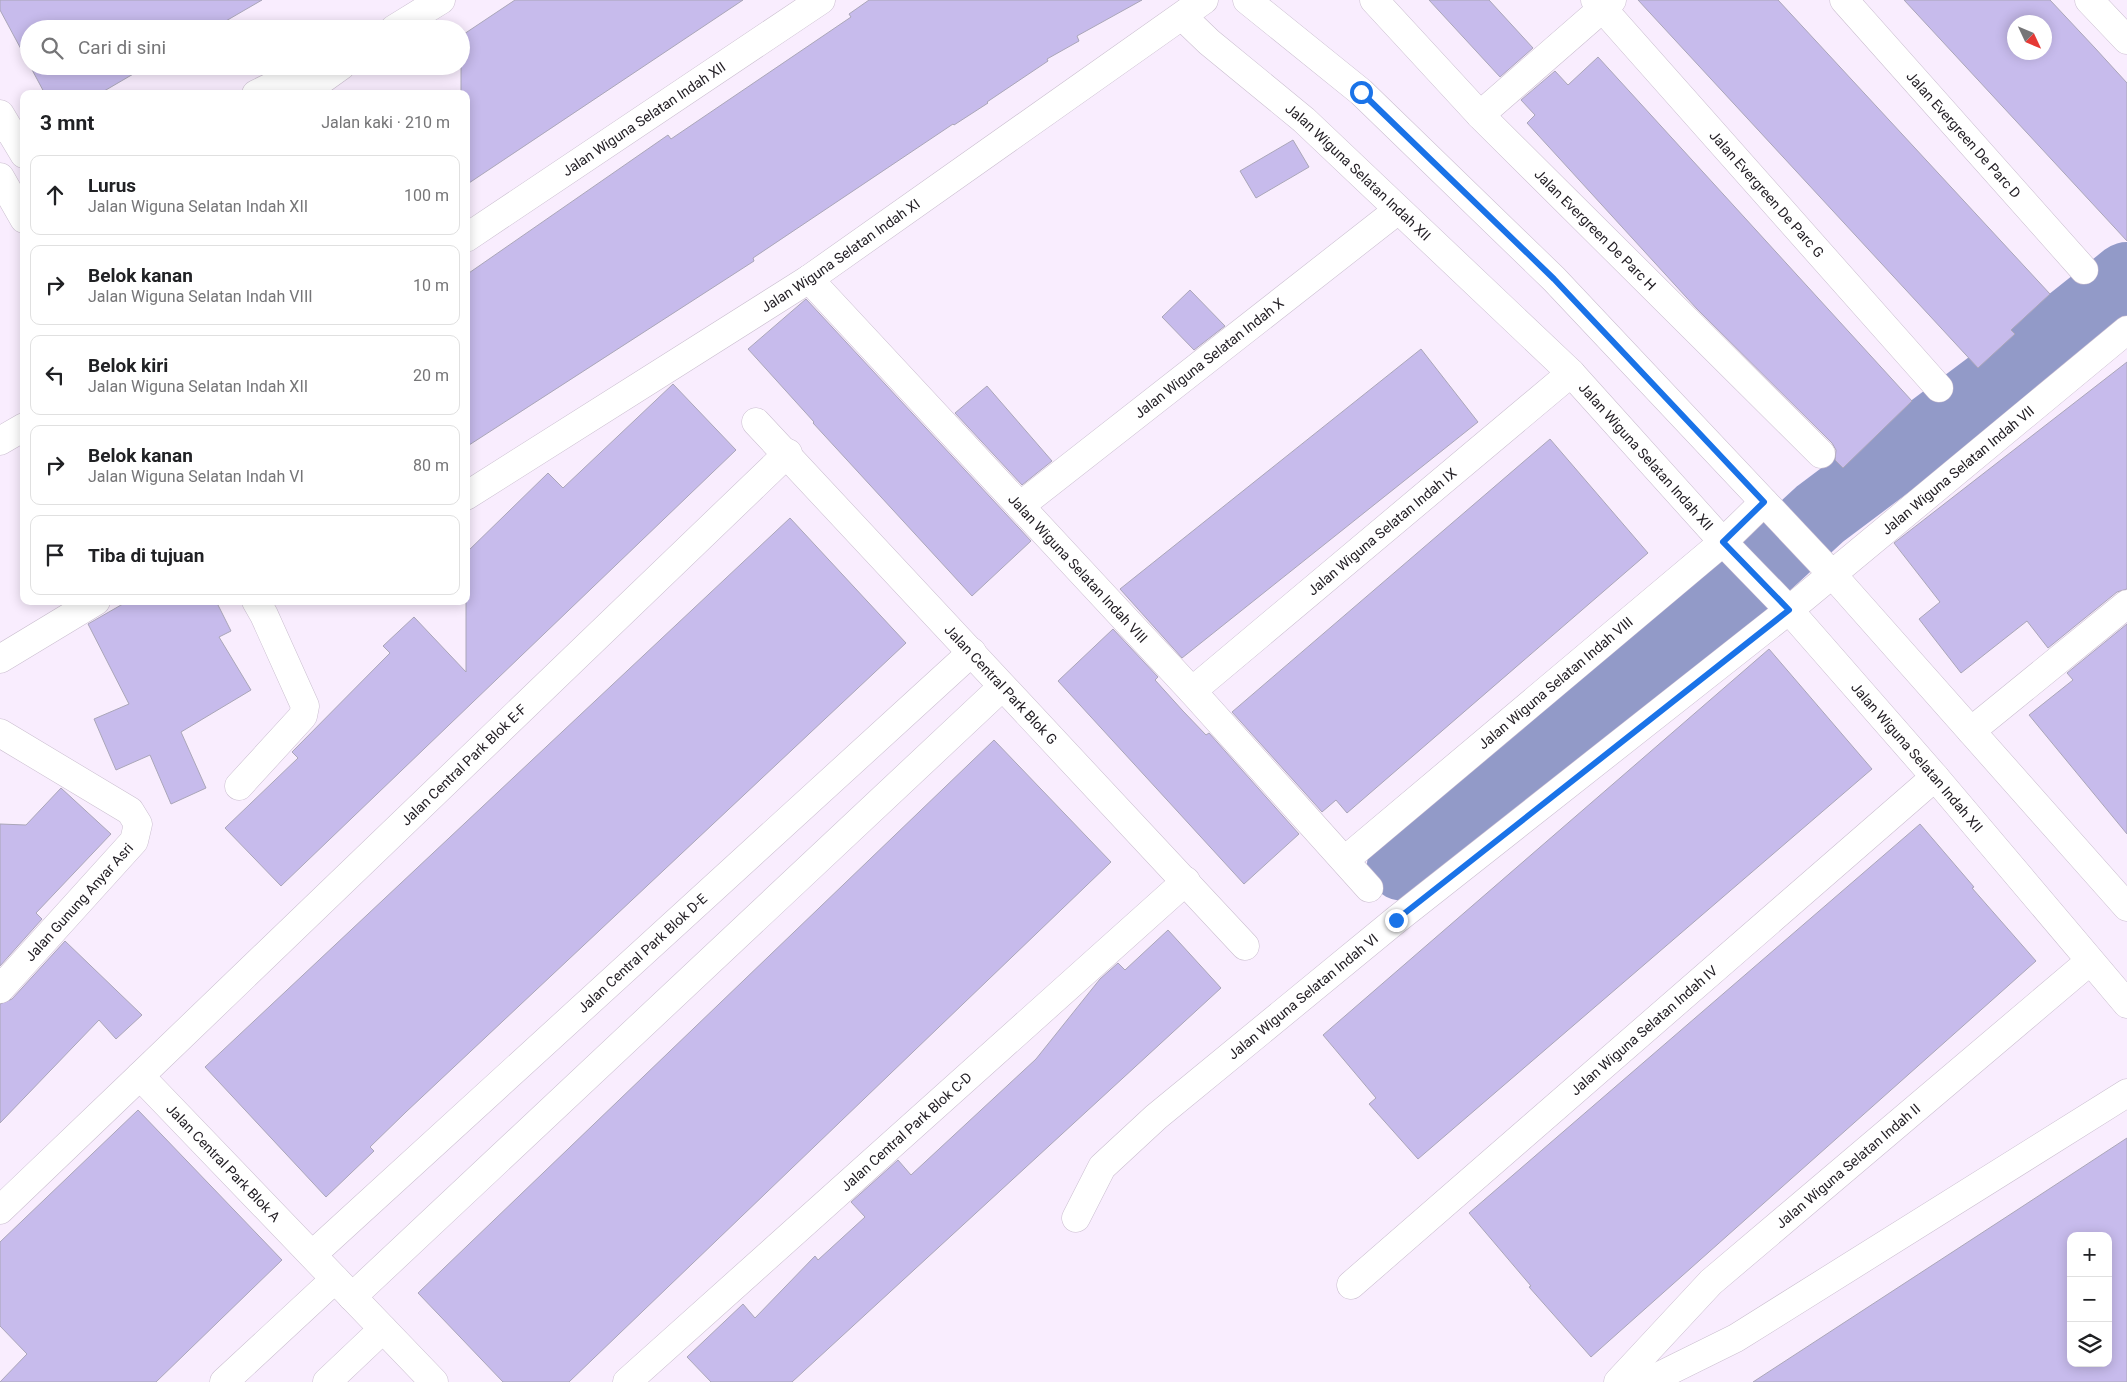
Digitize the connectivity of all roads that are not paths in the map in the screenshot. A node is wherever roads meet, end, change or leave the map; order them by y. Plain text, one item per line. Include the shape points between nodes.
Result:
1 (441, 0) edge
2 (821, 0) edge
3 (1204, 0) edge
4 (1246, 0) edge
5 (1374, 0) edge
6 (1844, 0) edge
7 (2089, 0) edge
8 (1603, 3) edge
9 (1182, 17) junction
10 (409, 20) edge
11 (2127, 40) edge
12 (295, 75) edge
13 (328, 75) edge
14 (264, 90) edge
15 (308, 90) edge
16 (0, 114) edge
17 (1480, 115) junction
18 (20, 147) edge
19 (0, 177) edge
20 (16, 210) edge
21 (1398, 210) junction
22 (470, 235) edge
23 (2084, 270) dead end
24 (809, 279) junction
25 (2127, 330) edge
26 (1571, 373) junction
27 (1939, 388) dead end
28 (756, 422) dead end
29 (20, 429) edge
30 (0, 441) edge
31 (788, 453) junction
32 (1821, 454) dead end
33 (470, 493) edge
34 (1020, 506) junction
35 (1772, 510) junction
36 (1731, 550) junction
37 (1824, 565) junction
38 (1782, 604) junction
39 (2127, 604) edge
40 (89, 605) edge
41 (258, 605) edge
42 (972, 652) junction
43 (0, 659) edge
44 (1002, 687) junction
45 (1192, 692) junction
46 (1971, 731) junction
47 (0, 734) edge
48 (1935, 776) junction
49 (239, 786) dead end
50 (1345, 860) junction
51 (1186, 881) junction
52 (1369, 888) dead end
53 (2124, 899) edge
54 (1245, 946) dead end
55 (2090, 961) junction
56 (0, 989) edge
57 (2127, 1004) edge
58 (140, 1076) junction
59 (2127, 1092) edge
60 (0, 1210) edge
61 (1076, 1218) dead end
62 (313, 1254) junction
63 (1351, 1285) dead end
64 (344, 1288) junction
65 (383, 1329) junction
66 (224, 1382) edge
67 (327, 1382) edge
68 (434, 1382) edge
69 (626, 1382) edge
70 (1618, 1382) edge
71 (1646, 1382) edge

1 - 10 street
2 - 22 street, Jalan Wiguna Selatan Indah XII
3 - 9 street, Jalan Wiguna Selatan Indah XI
4 - 35 street via 1361,92 1540,265
5 - 17 street, Jalan Evergreen De Parc H
6 - 23 street, Jalan Evergreen De Parc D
7 - 11 street
8 - 17 street
8 - 27 street, Jalan Evergreen De Parc G
9 - 21 street, Jalan Wiguna Selatan Indah XII via 1304,120
9 - 24 street, Jalan Wiguna Selatan Indah XI
12 - 14 street
13 - 15 street
16 - 18 street
17 - 32 street, Jalan Evergreen De Parc H
19 - 20 street
21 - 26 street, Jalan Wiguna Selatan Indah XII
21 - 34 street, Jalan Wiguna Selatan Indah X
24 - 33 street, Jalan Wiguna Selatan Indah XI
24 - 34 street, Jalan Wiguna Selatan Indah VIII
25 - 37 street, Jalan Wiguna Selatan Indah VII
26 - 36 street, Jalan Wiguna Selatan Indah XII
26 - 45 street, Jalan Wiguna Selatan Indah IX
28 - 31 street, Jalan Central Park Blok G
29 - 30 street
31 - 42 street, Jalan Central Park Blok G
31 - 58 street, Jalan Central Park Blok E-F
34 - 45 street, Jalan Wiguna Selatan Indah VIII
35 - 36 street, Jalan Wiguna Selatan Indah VIII
35 - 37 street
36 - 38 street, Jalan Wiguna Selatan Indah XII
36 - 50 street, Jalan Wiguna Selatan Indah VIII
37 - 38 street, Jalan Wiguna Selatan Indah VII
37 - 46 street
38 - 48 street, Jalan Wiguna Selatan Indah XII
38 - 61 street, Jalan Wiguna Selatan Indah VI via 1156,1117 1102,1167
39 - 46 street
40 - 43 street
41 - 49 street via 305,706 302,716
42 - 44 street, Jalan Central Park Blok G
42 - 62 street, Jalan Central Park Blok D-E
44 - 51 street, Jalan Central Park Blok G
44 - 64 street
45 - 50 street, Jalan Wiguna Selatan Indah VIII
46 - 53 street
47 - 56 street, Jalan Gunung Anyar Asri via 130,811 138,824 134,841
48 - 55 street, Jalan Wiguna Selatan Indah XII
48 - 63 street, Jalan Wiguna Selatan Indah IV
50 - 52 street, Jalan Wiguna Selatan Indah VIII
51 - 54 street, Jalan Central Park Blok G
51 - 69 street, Jalan Central Park Blok C-D
55 - 57 street, Jalan Wiguna Selatan Indah XII
55 - 70 street, Jalan Wiguna Selatan Indah II via 1711,1282
58 - 60 street
58 - 62 street, Jalan Central Park Blok A
59 - 71 street via 1736,1338
62 - 64 street, Jalan Central Park Blok A
64 - 65 street, Jalan Central Park Blok A
64 - 66 street
65 - 67 street
65 - 68 street, Jalan Central Park Blok A

